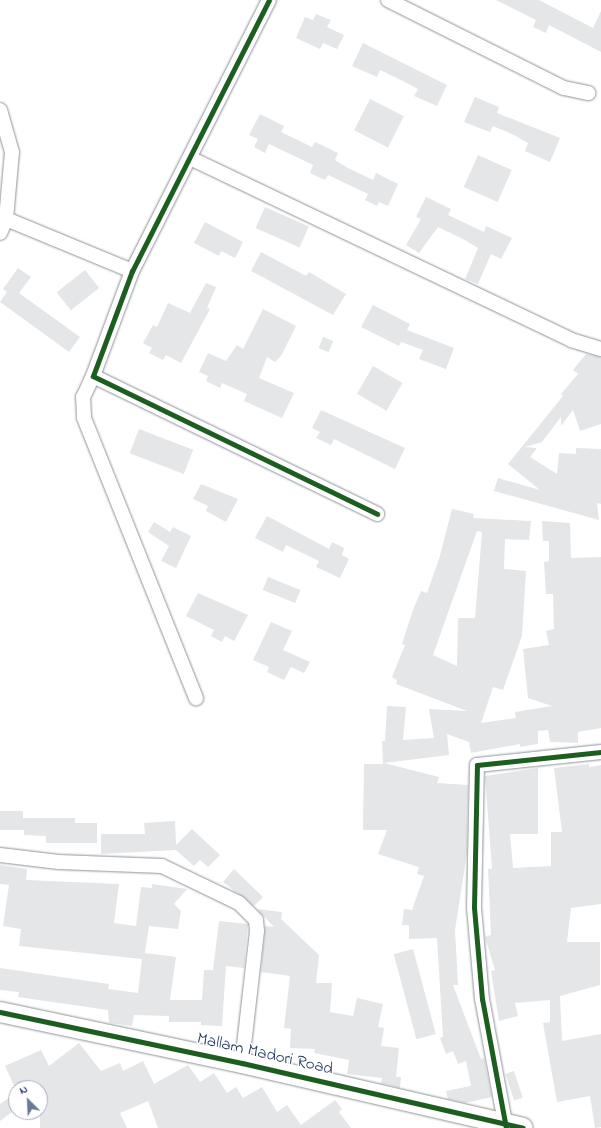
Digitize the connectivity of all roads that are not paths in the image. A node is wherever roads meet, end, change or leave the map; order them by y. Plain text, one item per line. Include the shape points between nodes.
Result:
1 (269, 0) edge
2 (388, 0) edge
3 (588, 93) dead end
4 (0, 110) edge
5 (190, 158) junction
6 (6, 219) junction
7 (0, 232) edge
8 (132, 271) junction
9 (601, 349) edge
10 (93, 376) junction
11 (377, 514) dead end
12 (196, 698) dead end
13 (601, 752) edge
14 (0, 855) edge
15 (0, 1012) edge
16 (242, 1062) junction
17 (512, 1126) edge

1 - 5 street
2 - 3 street via 564,88
4 - 6 street via 12,152
5 - 8 street
5 - 9 street via 571,340
6 - 7 street
6 - 8 street
8 - 10 street
10 - 11 street
10 - 12 street via 83,397 84,418
13 - 17 street via 477,766 475,915 482,999
14 - 16 street via 59,862 162,866 239,903 256,920 257,931
15 - 16 street, Mallam Madori Road
16 - 17 street, Mallam Madori Road

